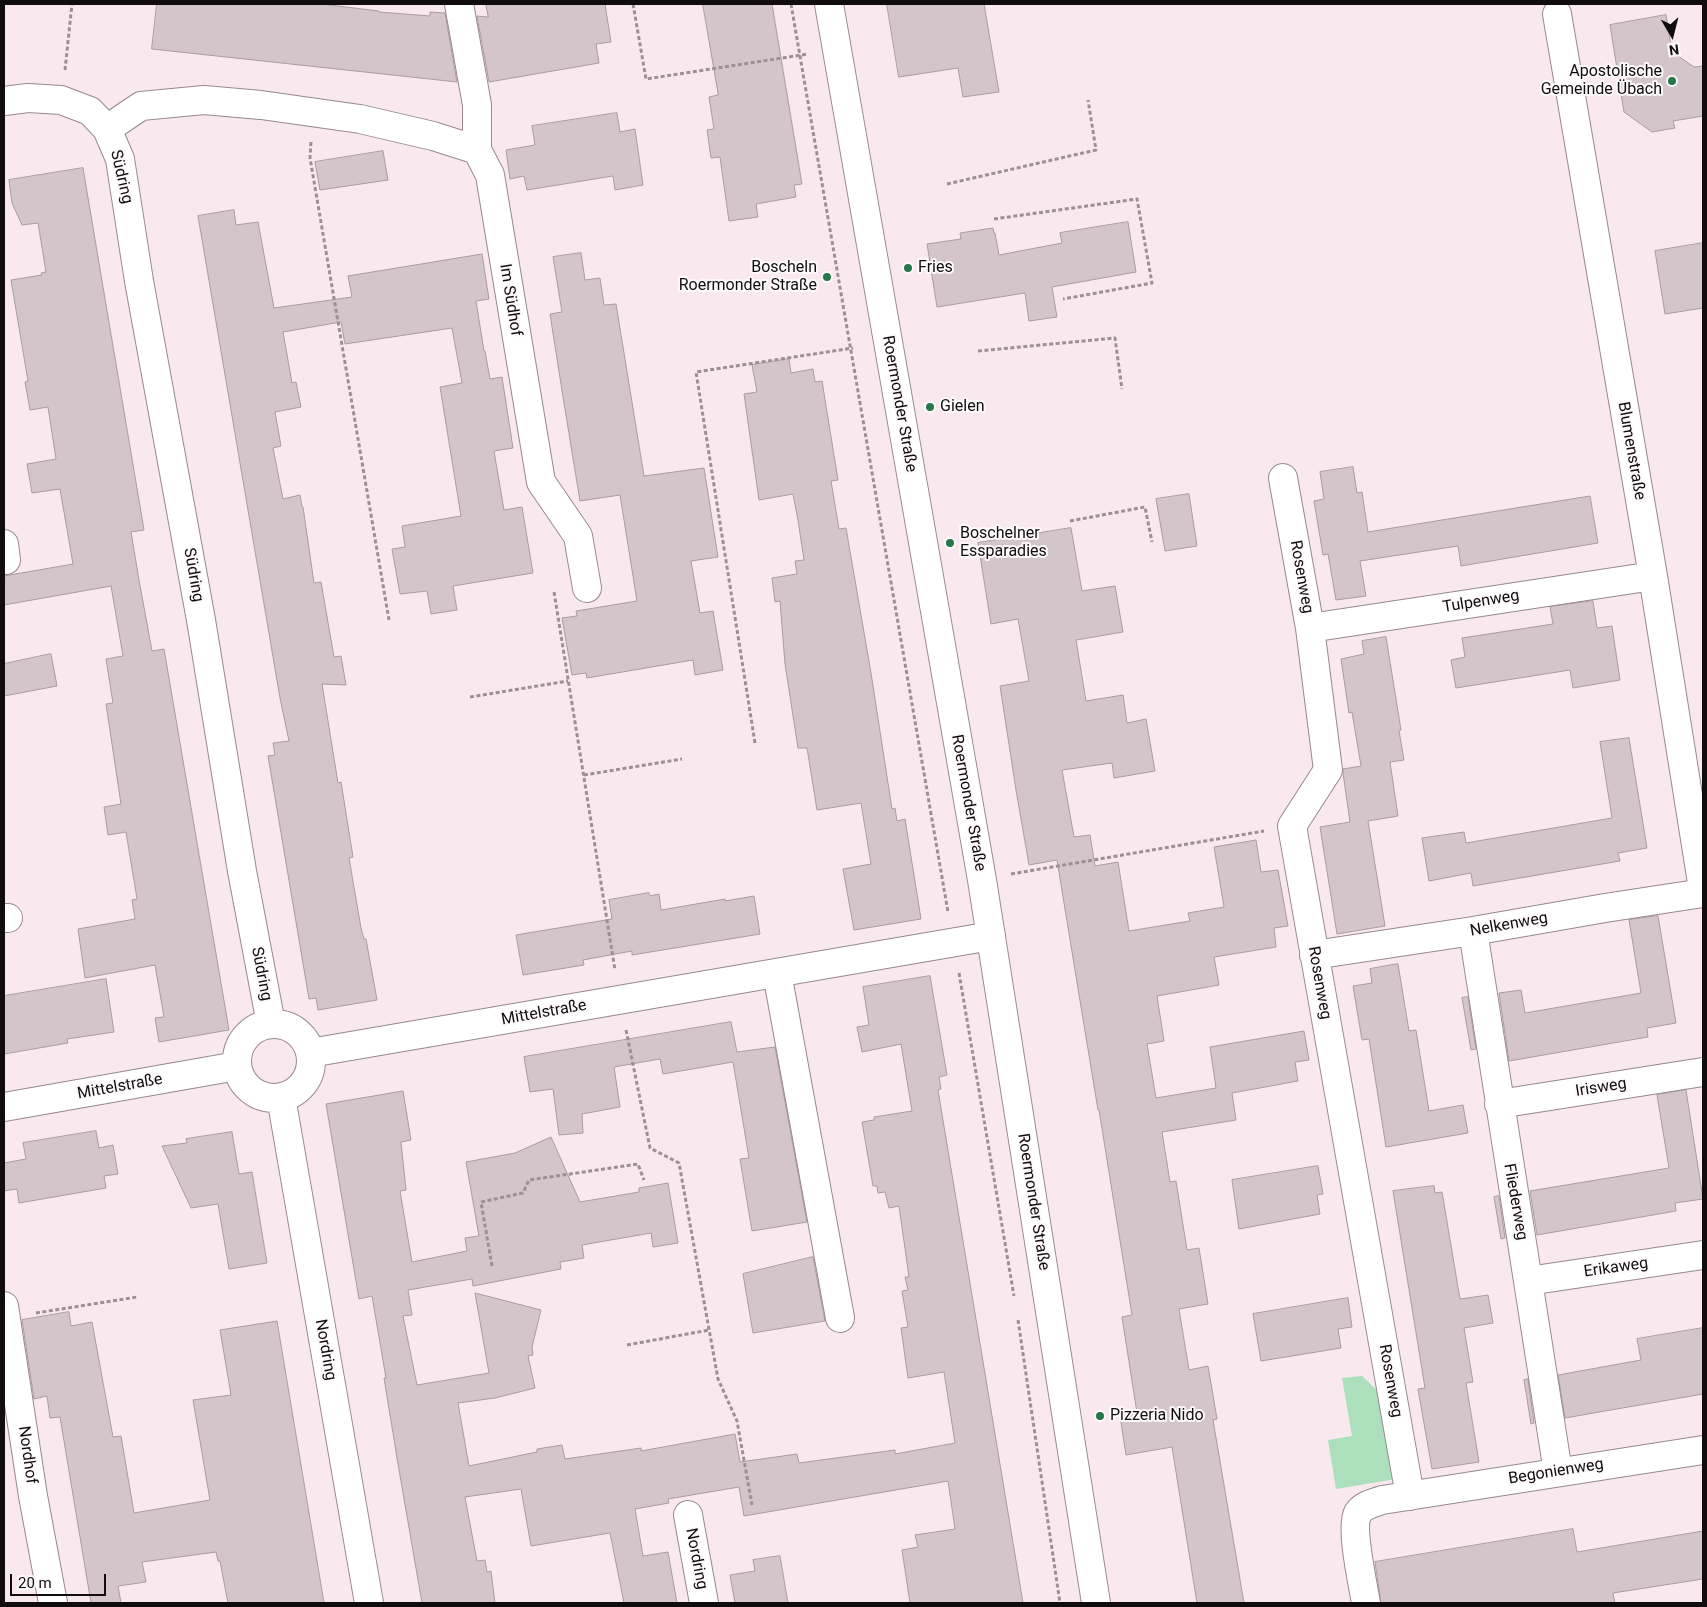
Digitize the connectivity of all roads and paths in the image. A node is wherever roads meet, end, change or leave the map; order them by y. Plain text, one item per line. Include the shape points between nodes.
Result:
1 (72, 4) edge
2 (459, 4) edge
3 (633, 4) edge
4 (791, 4) edge
5 (829, 4) edge
6 (1557, 14) dead end
7 (837, 49) junction
8 (800, 55) junction
9 (61, 100) junction
10 (1088, 100) dead end
11 (4, 101) edge
12 (314, 112) junction
13 (107, 129) junction
14 (477, 150) junction
15 (947, 184) dead end
16 (994, 219) dead end
17 (1064, 299) dead end
18 (888, 342) junction
19 (851, 348) junction
20 (978, 351) dead end
21 (1122, 389) dead end
22 (1283, 478) dead end
23 (1070, 521) dead end
24 (1152, 542) dead end
25 (1653, 576) junction
26 (587, 588) dead end
27 (554, 592) dead end
28 (389, 620) dead end
29 (1310, 628) junction
30 (568, 681) junction
31 (470, 697) dead end
32 (755, 743) dead end
33 (682, 759) dead end
34 (584, 775) junction
35 (1292, 826) junction
36 (1700, 850) edge
37 (982, 880) junction
38 (1703, 889) edge
39 (1703, 893) edge
40 (1472, 932) junction
41 (991, 936) junction
42 (953, 942) junction
43 (1314, 955) junction
44 (777, 973) junction
45 (620, 1000) junction
46 (271, 1024) junction
47 (310, 1053) junction
48 (237, 1066) junction
49 (1703, 1072) edge
50 (281, 1097) junction
51 (1499, 1104) junction
52 (4, 1107) edge
53 (644, 1180) dead end
54 (1703, 1255) edge
55 (492, 1266) dead end
56 (1528, 1281) junction
57 (137, 1297) dead end
58 (1015, 1298) dead end
59 (5, 1312) edge
60 (1018, 1317) dead end
61 (840, 1318) dead end
62 (709, 1330) junction
63 (627, 1345) dead end
64 (1703, 1450) edge
65 (1558, 1472) junction
66 (1410, 1496) junction
67 (752, 1505) dead end
68 (688, 1515) dead end
69 (53, 1603) edge
70 (369, 1603) edge
71 (704, 1603) edge
72 (1060, 1603) edge
73 (1096, 1603) edge
74 (1366, 1603) edge

1 - 9 path
2 - 14 street, Im Südhof via 477,106
3 - 8 path via 646,78
4 - 8 path
5 - 7 street, Roermonder Straße
6 - 25 street, Blumenstraße
7 - 8 path
7 - 18 street, Roermonder Straße
8 - 19 path
9 - 11 street, Südring via 28,98
9 - 13 street, Südring via 90,111
10 - 15 path via 1096,150
12 - 13 street, Südring via 204,100 141,106
12 - 14 street, Südring via 433,136
12 - 28 path via 310,158
13 - 46 street, Südring via 120,160
14 - 26 street, Im Südhof via 490,175 541,482 578,536
16 - 17 path via 1136,199 1152,283
18 - 19 path
18 - 37 street, Roermonder Straße
19 - 32 path via 696,372
19 - 42 path
20 - 21 path via 1115,338
22 - 29 street, Rosenweg
23 - 24 path via 1145,507
25 - 29 street, Tulpenweg
25 - 36 street, Blumenstraße
27 - 30 path
29 - 35 street, Rosenweg via 1328,770
30 - 31 path
30 - 34 path
33 - 34 path
34 - 45 path
35 - 37 path
35 - 43 street, Rosenweg
36 - 38 street, Blumenstraße
37 - 41 street, Roermonder Straße
39 - 40 street, Nelkenweg
40 - 43 street, Nelkenweg
40 - 51 street, Fliederweg
41 - 42 street, Mittelstraße
41 - 73 street, Roermonder Straße
42 - 44 street, Mittelstraße
42 - 58 path
43 - 66 street, Rosenweg
44 - 45 street, Mittelstraße
44 - 61 street
45 - 47 street, Mittelstraße
45 - 62 path via 650,1148 679,1163
46 - 47 street via 286,1025 297,1032 306,1041
46 - 48 street via 247,1034 240,1044
47 - 50 street via 309,1072 303,1084
48 - 50 street via 247,1087 258,1095
48 - 52 street, Mittelstraße
49 - 51 street, Irisweg
50 - 70 street, Nordring
51 - 56 street, Fliederweg
53 - 55 path via 638,1164 529,1180 523,1193 481,1202
54 - 56 street, Erikaweg
56 - 65 street, Fliederweg
57 - 59 path
59 - 69 street, Nordhof
60 - 72 path
62 - 63 path
62 - 67 path via 718,1379 737,1421
64 - 65 street, Begonienweg
65 - 66 street, Begonienweg
66 - 74 street, Begonienweg via 1382,1500 1364,1507 1357,1514 1354,1528
68 - 71 street, Nordring

